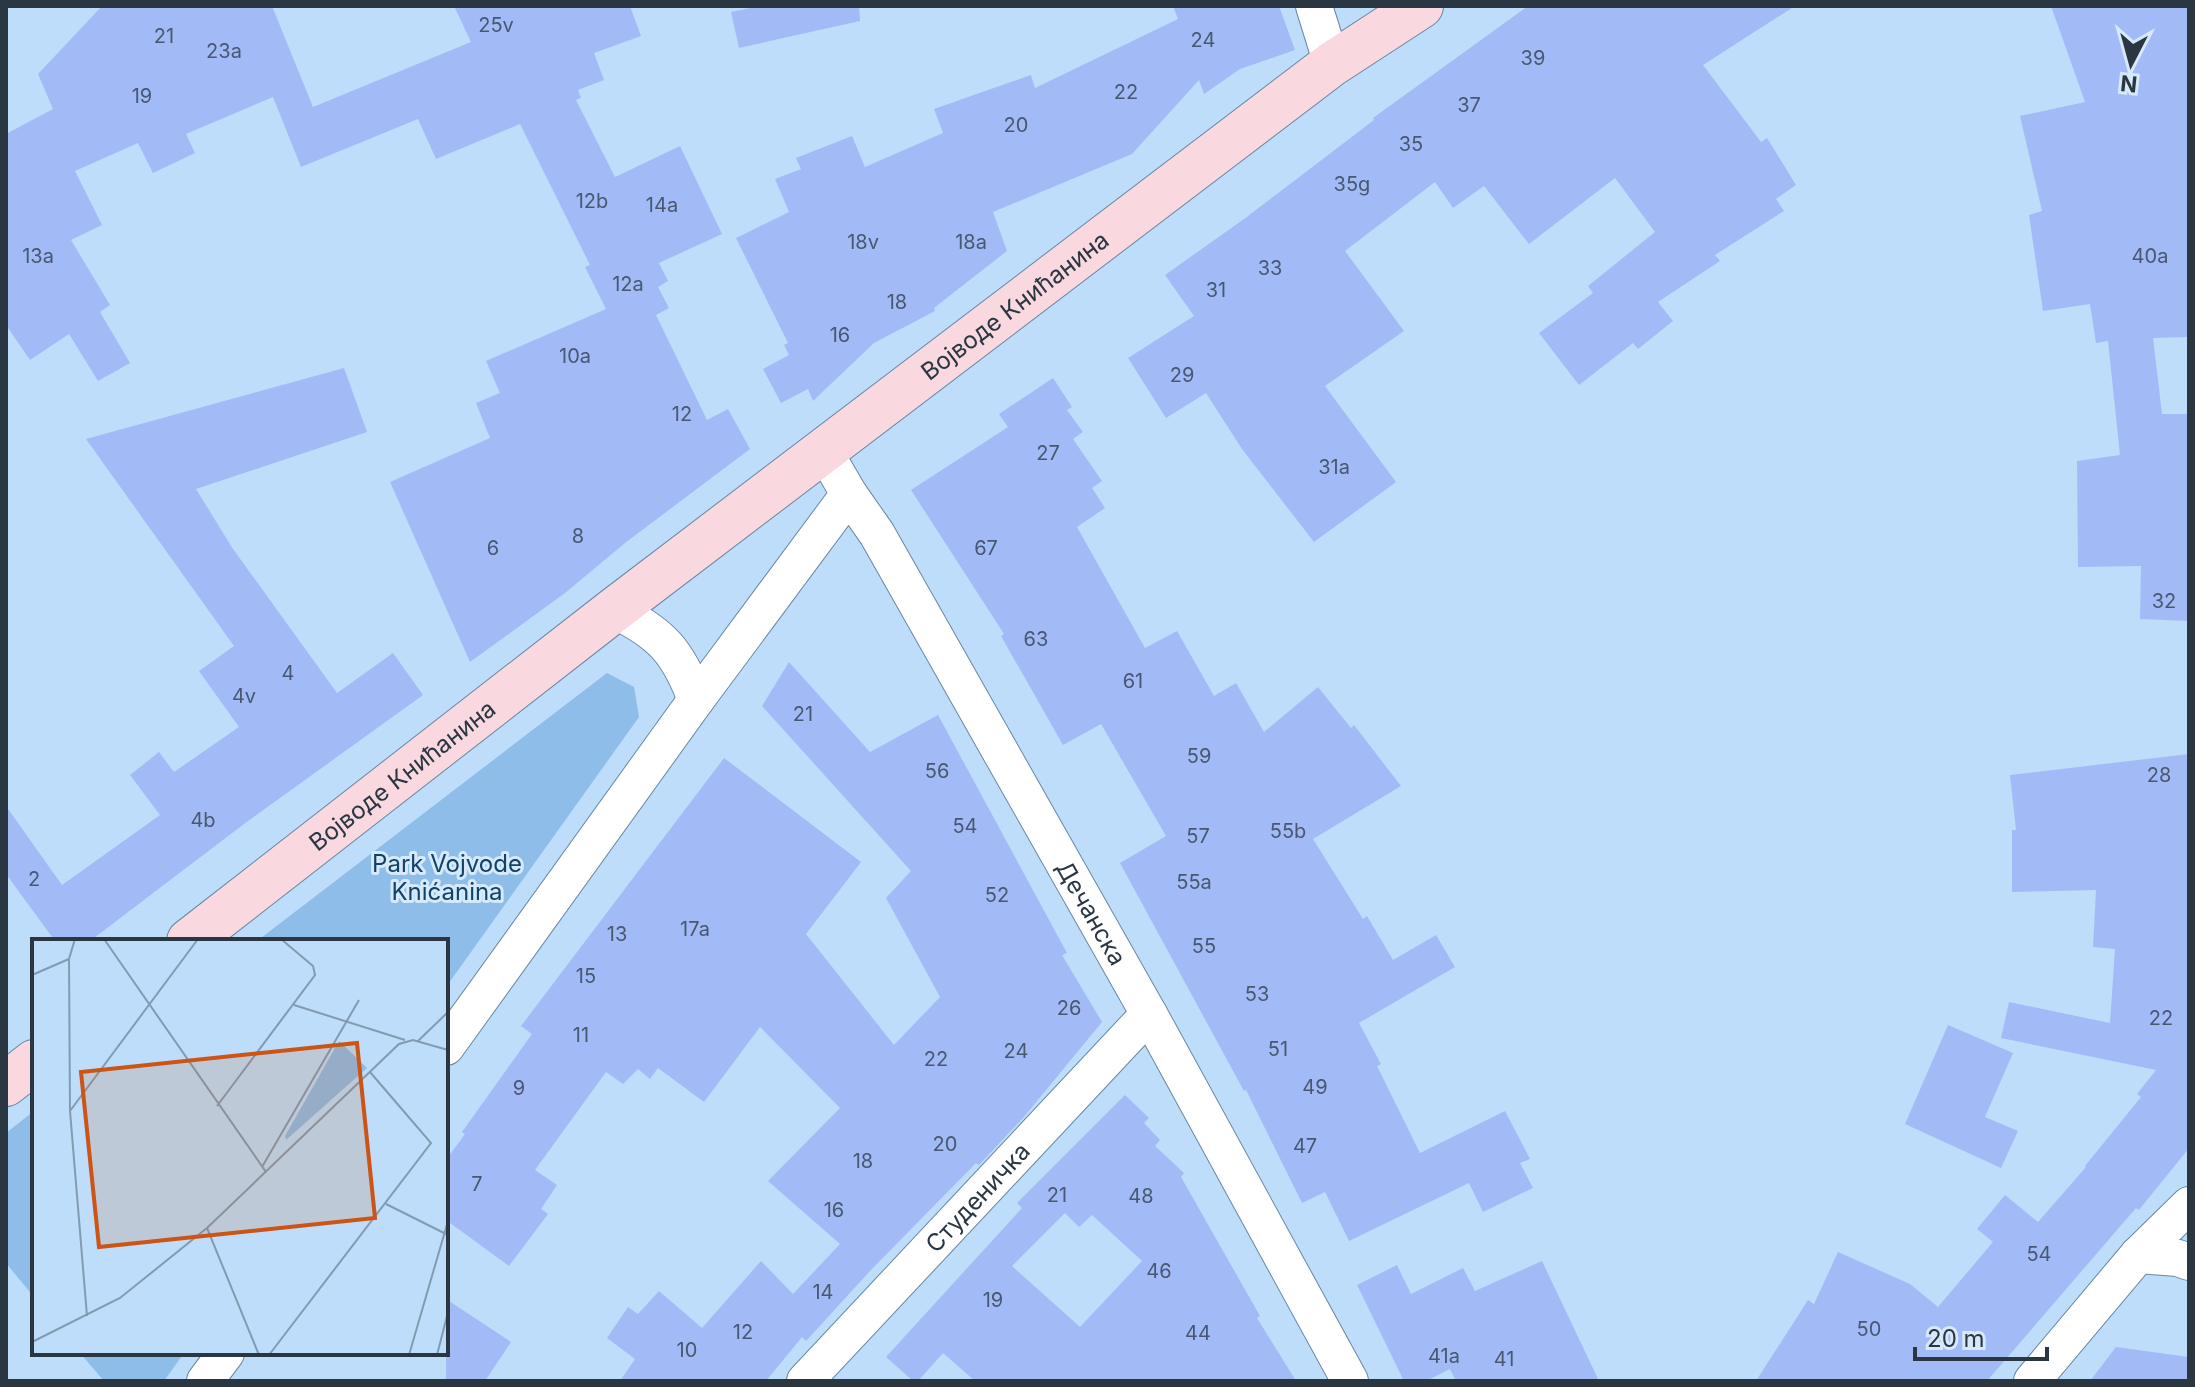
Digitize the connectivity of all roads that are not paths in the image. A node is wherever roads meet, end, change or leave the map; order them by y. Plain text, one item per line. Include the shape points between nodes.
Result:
1 (1314, 6) edge
2 (1421, 6) edge
3 (1332, 64) junction
4 (824, 451) junction
5 (849, 494) junction
6 (614, 610) junction
7 (696, 700) junction
8 (192, 939) edge
9 (1149, 1014) junction
10 (448, 1044) edge
11 (32, 1064) edge
12 (6, 1084) edge
13 (2189, 1205) edge
14 (2138, 1255) junction
15 (2189, 1262) edge
16 (224, 1355) edge
17 (205, 1381) edge
18 (805, 1381) edge
19 (1350, 1381) edge
20 (2032, 1381) edge

1 - 3 street
2 - 3 street, Војводе Книћанина
3 - 4 street, Војводе Книћанина
4 - 5 street, Дечанска
4 - 6 street, Војводе Книћанина
5 - 7 street
5 - 9 street, Дечанска via 877,534
6 - 7 street via 666,643 680,661
6 - 8 street, Војводе Книћанина
7 - 10 street
9 - 18 street, Студеничка
9 - 19 street, Дечанска
11 - 12 street
13 - 14 street
14 - 15 street
14 - 20 street
16 - 17 street

